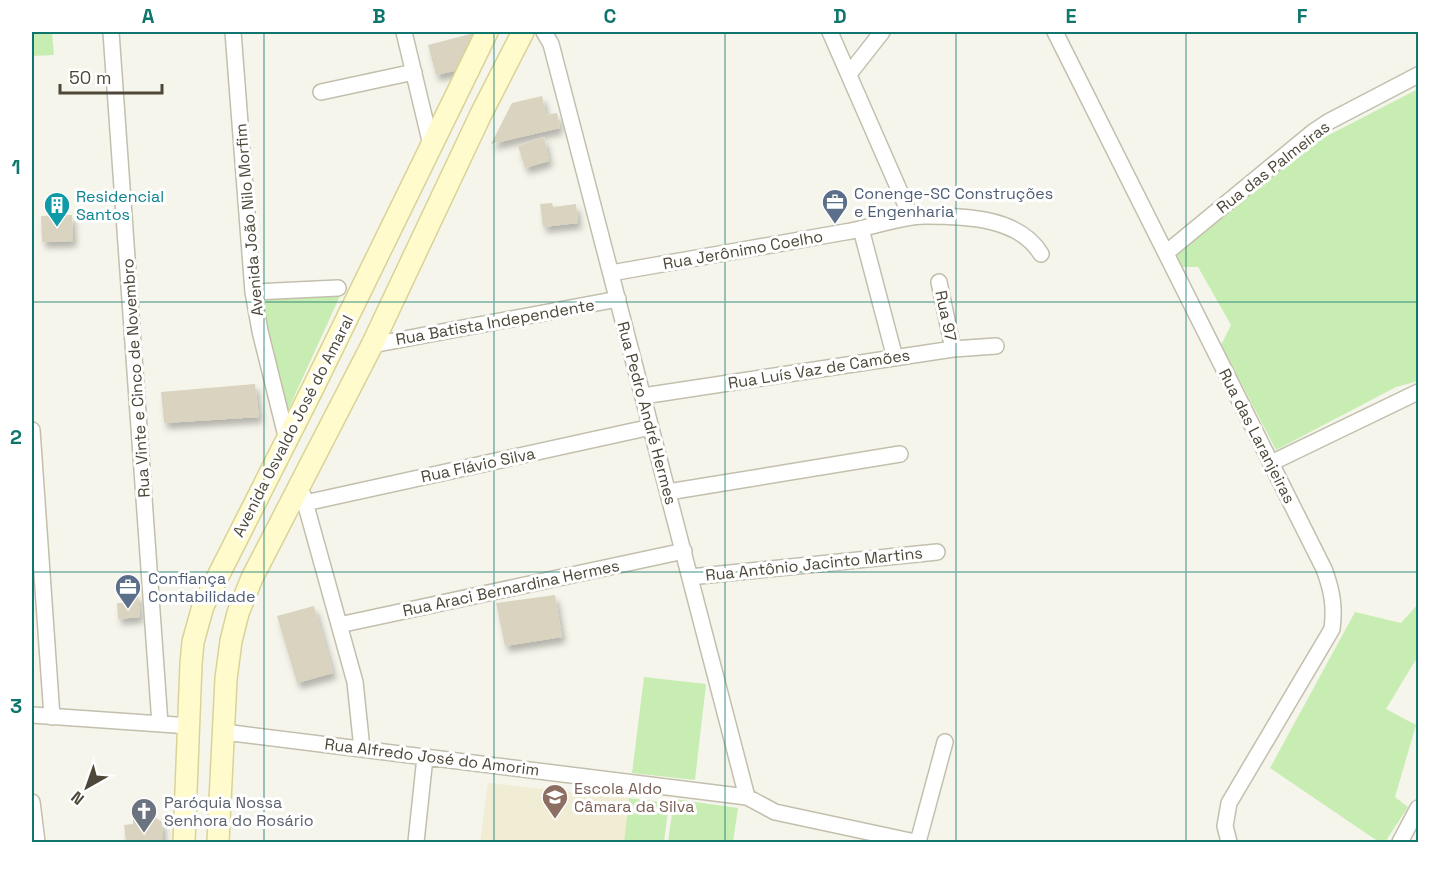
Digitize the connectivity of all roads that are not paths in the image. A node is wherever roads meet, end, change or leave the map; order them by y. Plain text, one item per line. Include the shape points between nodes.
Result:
1 (111, 32) edge
2 (233, 32) edge
3 (404, 32) edge
4 (486, 32) edge
5 (523, 32) edge
6 (544, 32) edge
7 (831, 32) edge
8 (882, 32) edge
9 (1055, 32) edge
10 (414, 72) junction
11 (849, 74) junction
12 (1419, 75) edge
13 (321, 92) dead end
14 (453, 99) junction
15 (481, 114) junction
16 (431, 146) junction
17 (911, 217) junction
18 (861, 229) junction
19 (1166, 253) junction
20 (1041, 254) dead end
21 (611, 273) junction
22 (939, 282) dead end
23 (338, 288) dead end
24 (253, 292) junction
25 (618, 300) junction
26 (372, 345) junction
27 (996, 346) dead end
28 (953, 349) junction
29 (895, 358) junction
30 (1419, 392) edge
31 (643, 396) junction
32 (651, 427) junction
33 (32, 430) edge
34 (287, 440) junction
35 (900, 454) dead end
36 (1271, 463) junction
37 (668, 492) junction
38 (302, 494) junction
39 (684, 551) junction
40 (937, 552) dead end
41 (690, 577) junction
42 (339, 625) junction
43 (32, 716) edge
44 (52, 717) junction
45 (160, 724) junction
46 (190, 726) junction
47 (224, 732) junction
48 (945, 742) dead end
49 (362, 749) junction
50 (425, 757) junction
51 (747, 796) junction
52 (32, 802) edge
53 (1419, 808) edge
54 (37, 843) edge
55 (184, 843) edge
56 (218, 843) edge
57 (416, 843) edge
58 (917, 843) edge
59 (1229, 843) edge
60 (1400, 843) edge

1 - 45 street, Rua Vinte e Cinco de Novembro
2 - 24 street, Avenida João Nilo Morfim
3 - 10 street
4 - 14 main road, Avenida Osvaldo José do Amaral
5 - 15 main road, Avenida Osvaldo José do Amaral
6 - 21 street, Rua Pedro André Hermes via 551,44
7 - 11 street
8 - 11 street
9 - 19 street, Rua das Laranjeiras
10 - 13 street
10 - 16 street
11 - 17 street
12 - 19 street, Rua das Palmeiras via 1313,132
14 - 15 main road via 459,95 473,96
14 - 16 main road, Avenida Osvaldo José do Amaral
15 - 26 main road, Avenida Osvaldo José do Amaral
16 - 34 main road, Avenida Osvaldo José do Amaral
17 - 18 street, Rua Jerônimo Coelho
17 - 20 street, Rua Jerônimo Coelho via 983,220 1008,226 1027,237
18 - 21 street, Rua Jerônimo Coelho
18 - 29 street
19 - 36 street, Rua das Laranjeiras
21 - 25 street, Rua Pedro André Hermes
22 - 28 street, Rua 97
23 - 24 street
24 - 34 street, Avenida João Nilo Morfim
25 - 26 street, Rua Batista Independente
25 - 31 street, Rua Pedro André Hermes
26 - 38 main road, Avenida Osvaldo José do Amaral
27 - 28 street, Rua Luís Vaz de Camões
28 - 29 street, Rua Luís Vaz de Camões
29 - 31 street, Rua Luís Vaz de Camões
30 - 36 street
31 - 32 street, Rua Pedro André Hermes
32 - 37 street, Rua Pedro André Hermes
32 - 38 street, Rua Flávio Silva
33 - 44 street
34 - 46 main road, Avenida Osvaldo José do Amaral via 211,588 197,624 191,664
35 - 37 street
36 - 59 street, Rua das Laranjeiras via 1331,588 1332,629 1230,803 1225,826
37 - 39 street, Rua Pedro André Hermes
38 - 42 street
38 - 47 main road, Avenida Osvaldo José do Amaral via 252,578 238,613 226,679
39 - 41 street, Rua Pedro André Hermes
39 - 42 street, Rua Araci Bernardina Hermes
40 - 41 street, Rua Antônio Jacinto Martins
41 - 51 street, Rua Pedro André Hermes
42 - 49 street via 358,696
43 - 44 street
44 - 45 street
45 - 46 street
46 - 55 main road, Avenida Osvaldo José do Amaral
47 - 49 street, Rua Alfredo José do Amorim
47 - 56 main road, Avenida Osvaldo José do Amaral
48 - 58 street
49 - 50 street, Rua Alfredo José do Amorim
50 - 51 street, Rua Alfredo José do Amorim
50 - 57 street
51 - 58 street via 776,812
52 - 54 street
53 - 60 street

